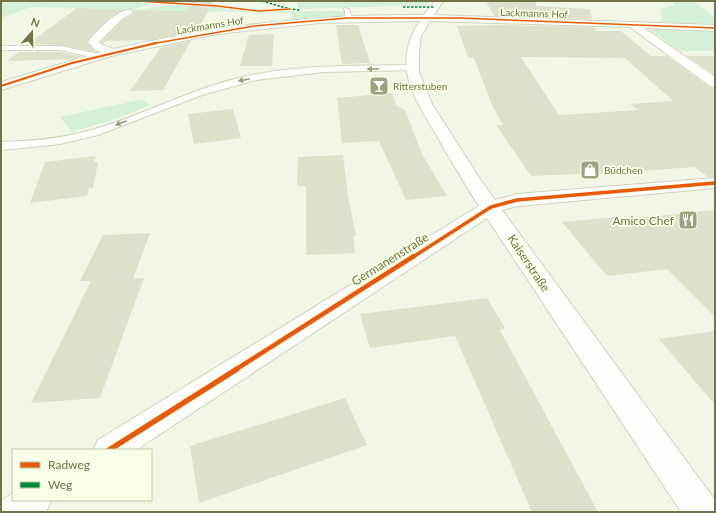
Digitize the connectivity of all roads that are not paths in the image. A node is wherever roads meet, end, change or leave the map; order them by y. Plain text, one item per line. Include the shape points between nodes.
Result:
1 (439, 1) edge
2 (128, 12) dead end
3 (428, 18) junction
4 (633, 25) junction
5 (715, 28) edge
6 (1, 48) edge
7 (112, 52) junction
8 (96, 56) junction
9 (412, 68) junction
10 (715, 83) edge
11 (1, 86) edge
12 (1, 146) edge
13 (715, 183) edge
14 (491, 207) junction
15 (111, 449) edge
16 (32, 501) edge
17 (15, 512) edge
18 (702, 512) edge

1 - 3 street, Kaiserstraße
2 - 7 street via 119,17 93,42 98,47
3 - 4 street, Lackmanns Hof
3 - 7 street, Lackmanns Hof via 348,14 227,29
3 - 9 street, Kaiserstraße via 416,36
4 - 5 street, Lackmanns Hof
4 - 10 street
6 - 8 lane, Lackmanns Hof via 60,48
7 - 8 street, Lackmanns Hof
8 - 11 street, Lackmanns Hof
9 -> 12 lane via 324,70 253,78 80,137 46,143
9 - 14 street, Kaiserstraße via 417,86 433,119
13 - 14 street, Germanenstraße via 517,200
14 - 15 street, Germanenstraße
14 - 18 street, Kaiserstraße
16 - 17 street

